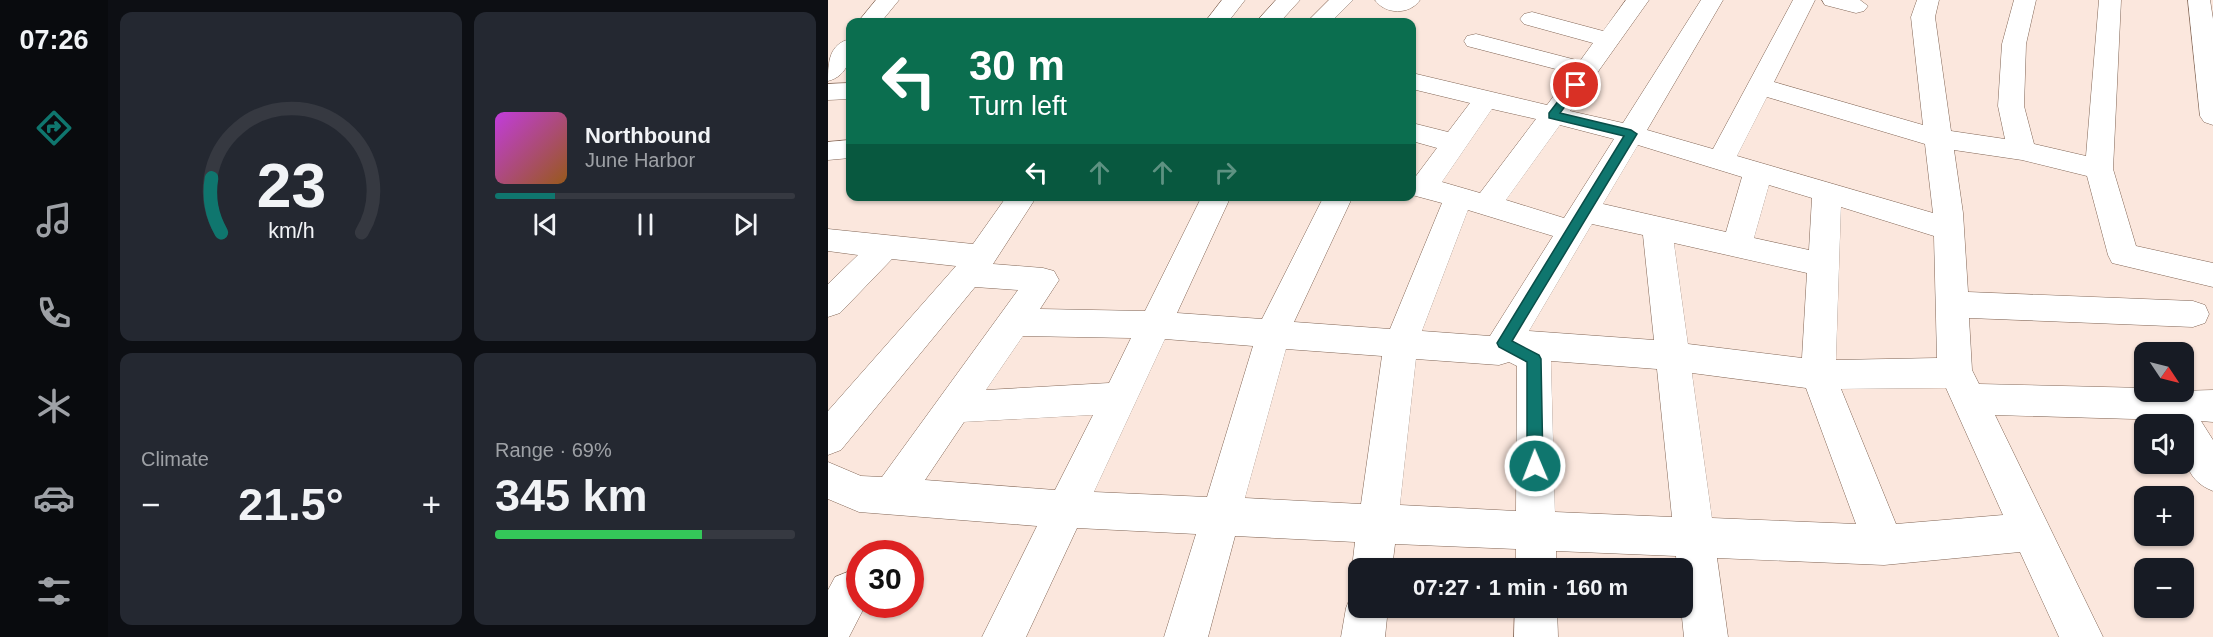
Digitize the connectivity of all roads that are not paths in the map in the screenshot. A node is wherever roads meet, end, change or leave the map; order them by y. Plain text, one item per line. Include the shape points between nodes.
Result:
1 (888, 0) edge
2 (1234, 0) edge
3 (1289, 0) edge
4 (1342, 0) edge
5 (1386, 0) edge
6 (1409, 0) edge
7 (1638, 0) edge
8 (1712, 0) edge
9 (1804, 0) edge
10 (1833, 0) edge
11 (1928, 0) edge
12 (2025, 0) edge
13 (2110, 0) edge
14 (2199, 0) edge
15 (1856, 6) dead end
16 (872, 18) edge
17 (1219, 18) edge
18 (1271, 18) edge
19 (1322, 18) edge
20 (1532, 19) dead end
21 (828, 34) edge
22 (846, 34) edge
23 (1608, 40) junction
24 (1476, 41) dead end
25 (846, 51) edge
26 (1587, 70) junction
27 (828, 73) edge
28 (1416, 82) edge
29 (1759, 86) junction
30 (846, 91) edge
31 (828, 92) edge
32 (1486, 99) junction
33 (1553, 115) junction
34 (2213, 116) edge
35 (1416, 133) edge
36 (1631, 134) junction
37 (1938, 138) junction
38 (1455, 143) junction
39 (846, 149) edge
40 (828, 151) edge
41 (2022, 151) junction
42 (1720, 161) junction
43 (2099, 169) junction
44 (1758, 172) junction
45 (1417, 186) edge
46 (1827, 193) junction
47 (1020, 201) edge
48 (1215, 201) edge
49 (1337, 201) edge
50 (1473, 201) junction
51 (1578, 221) junction
52 (1657, 227) junction
53 (1949, 229) junction
54 (828, 240) edge
55 (1737, 245) junction
56 (886, 246) junction
57 (1823, 265) junction
58 (974, 266) junction
59 (2213, 275) edge
60 (828, 304) edge
61 (1952, 304) junction
62 (2193, 314) dead end
63 (1013, 322) junction
64 (1156, 325) junction
65 (1275, 333) junction
66 (1401, 343) junction
67 (1504, 343) junction
68 (1672, 356) junction
69 (1818, 375) junction
70 (1962, 386) junction
71 (1120, 398) junction
72 (2213, 406) edge
73 (954, 407) junction
74 (2152, 414) edge
75 (2190, 414) edge
76 (828, 438) edge
77 (2194, 442) edge
78 (2213, 473) edge
79 (828, 480) edge
80 (891, 497) junction
81 (1065, 509) junction
82 (1221, 516) junction
83 (1378, 524) junction
84 (2031, 532) junction
85 (1694, 537) junction
86 (1884, 545) junction
87 (1535, 550) edge
88 (1373, 558) edge
89 (846, 599) edge
90 (1366, 618) edge
91 (1536, 618) edge
92 (828, 632) edge
93 (1004, 637) edge
94 (1186, 637) edge
95 (1363, 637) edge
96 (1536, 637) edge
97 (1706, 637) edge
98 (2081, 637) edge

1 - 16 street
2 - 17 street
3 - 18 street
4 - 19 street
5 - 6 street via 1401,5
7 - 23 street
8 - 36 street
9 - 29 street
10 - 15 street
11 - 37 street via 1923,17
12 - 41 street via 2014,44 2011,106
13 - 43 street
14 - 34 street
20 - 23 street
21 - 22 street
23 - 26 street
24 - 26 street
25 - 27 street
26 - 33 street
28 - 32 street
29 - 37 street
29 - 42 street
30 - 31 street
32 - 33 street
32 - 38 street
33 - 36 street
33 - 50 street
35 - 38 street
36 - 42 street
36 - 51 street
37 - 41 street
37 - 53 street
38 - 45 street
39 - 40 street
41 - 43 street
42 - 44 street
43 - 59 street via 2123,255
44 - 46 street
44 - 55 street
45 - 50 street
46 - 53 street
46 - 57 street
47 - 58 street
48 - 64 street
49 - 65 street
50 - 51 street
50 - 66 street
51 - 52 street
51 - 67 street
52 - 55 street
52 - 68 street
53 - 61 street
54 - 56 street
55 - 57 street
56 - 58 street
56 - 60 street
57 - 69 street
58 - 63 street via 1043,280
58 - 76 street
61 - 62 street
61 - 70 street
63 - 64 street
63 - 73 street
64 - 65 street
64 - 71 street
65 - 66 street
65 - 82 street
66 - 67 street via 1499,351
66 - 83 street
67 - 68 street
67 - 87 street via 1534,359
68 - 69 street
68 - 85 street
69 - 70 street
69 - 86 street
70 - 74 street
70 - 84 street
71 - 73 street
71 - 81 street
72 - 75 street
73 - 80 street
77 - 78 street
79 - 80 street via 859,494
80 - 81 street
81 - 82 street
81 - 93 street
82 - 83 street
82 - 94 street
83 - 87 street
83 - 88 street
84 - 86 street
84 - 98 street
85 - 86 street
85 - 87 street
85 - 97 street
89 - 92 street
90 - 95 street
91 - 96 street

